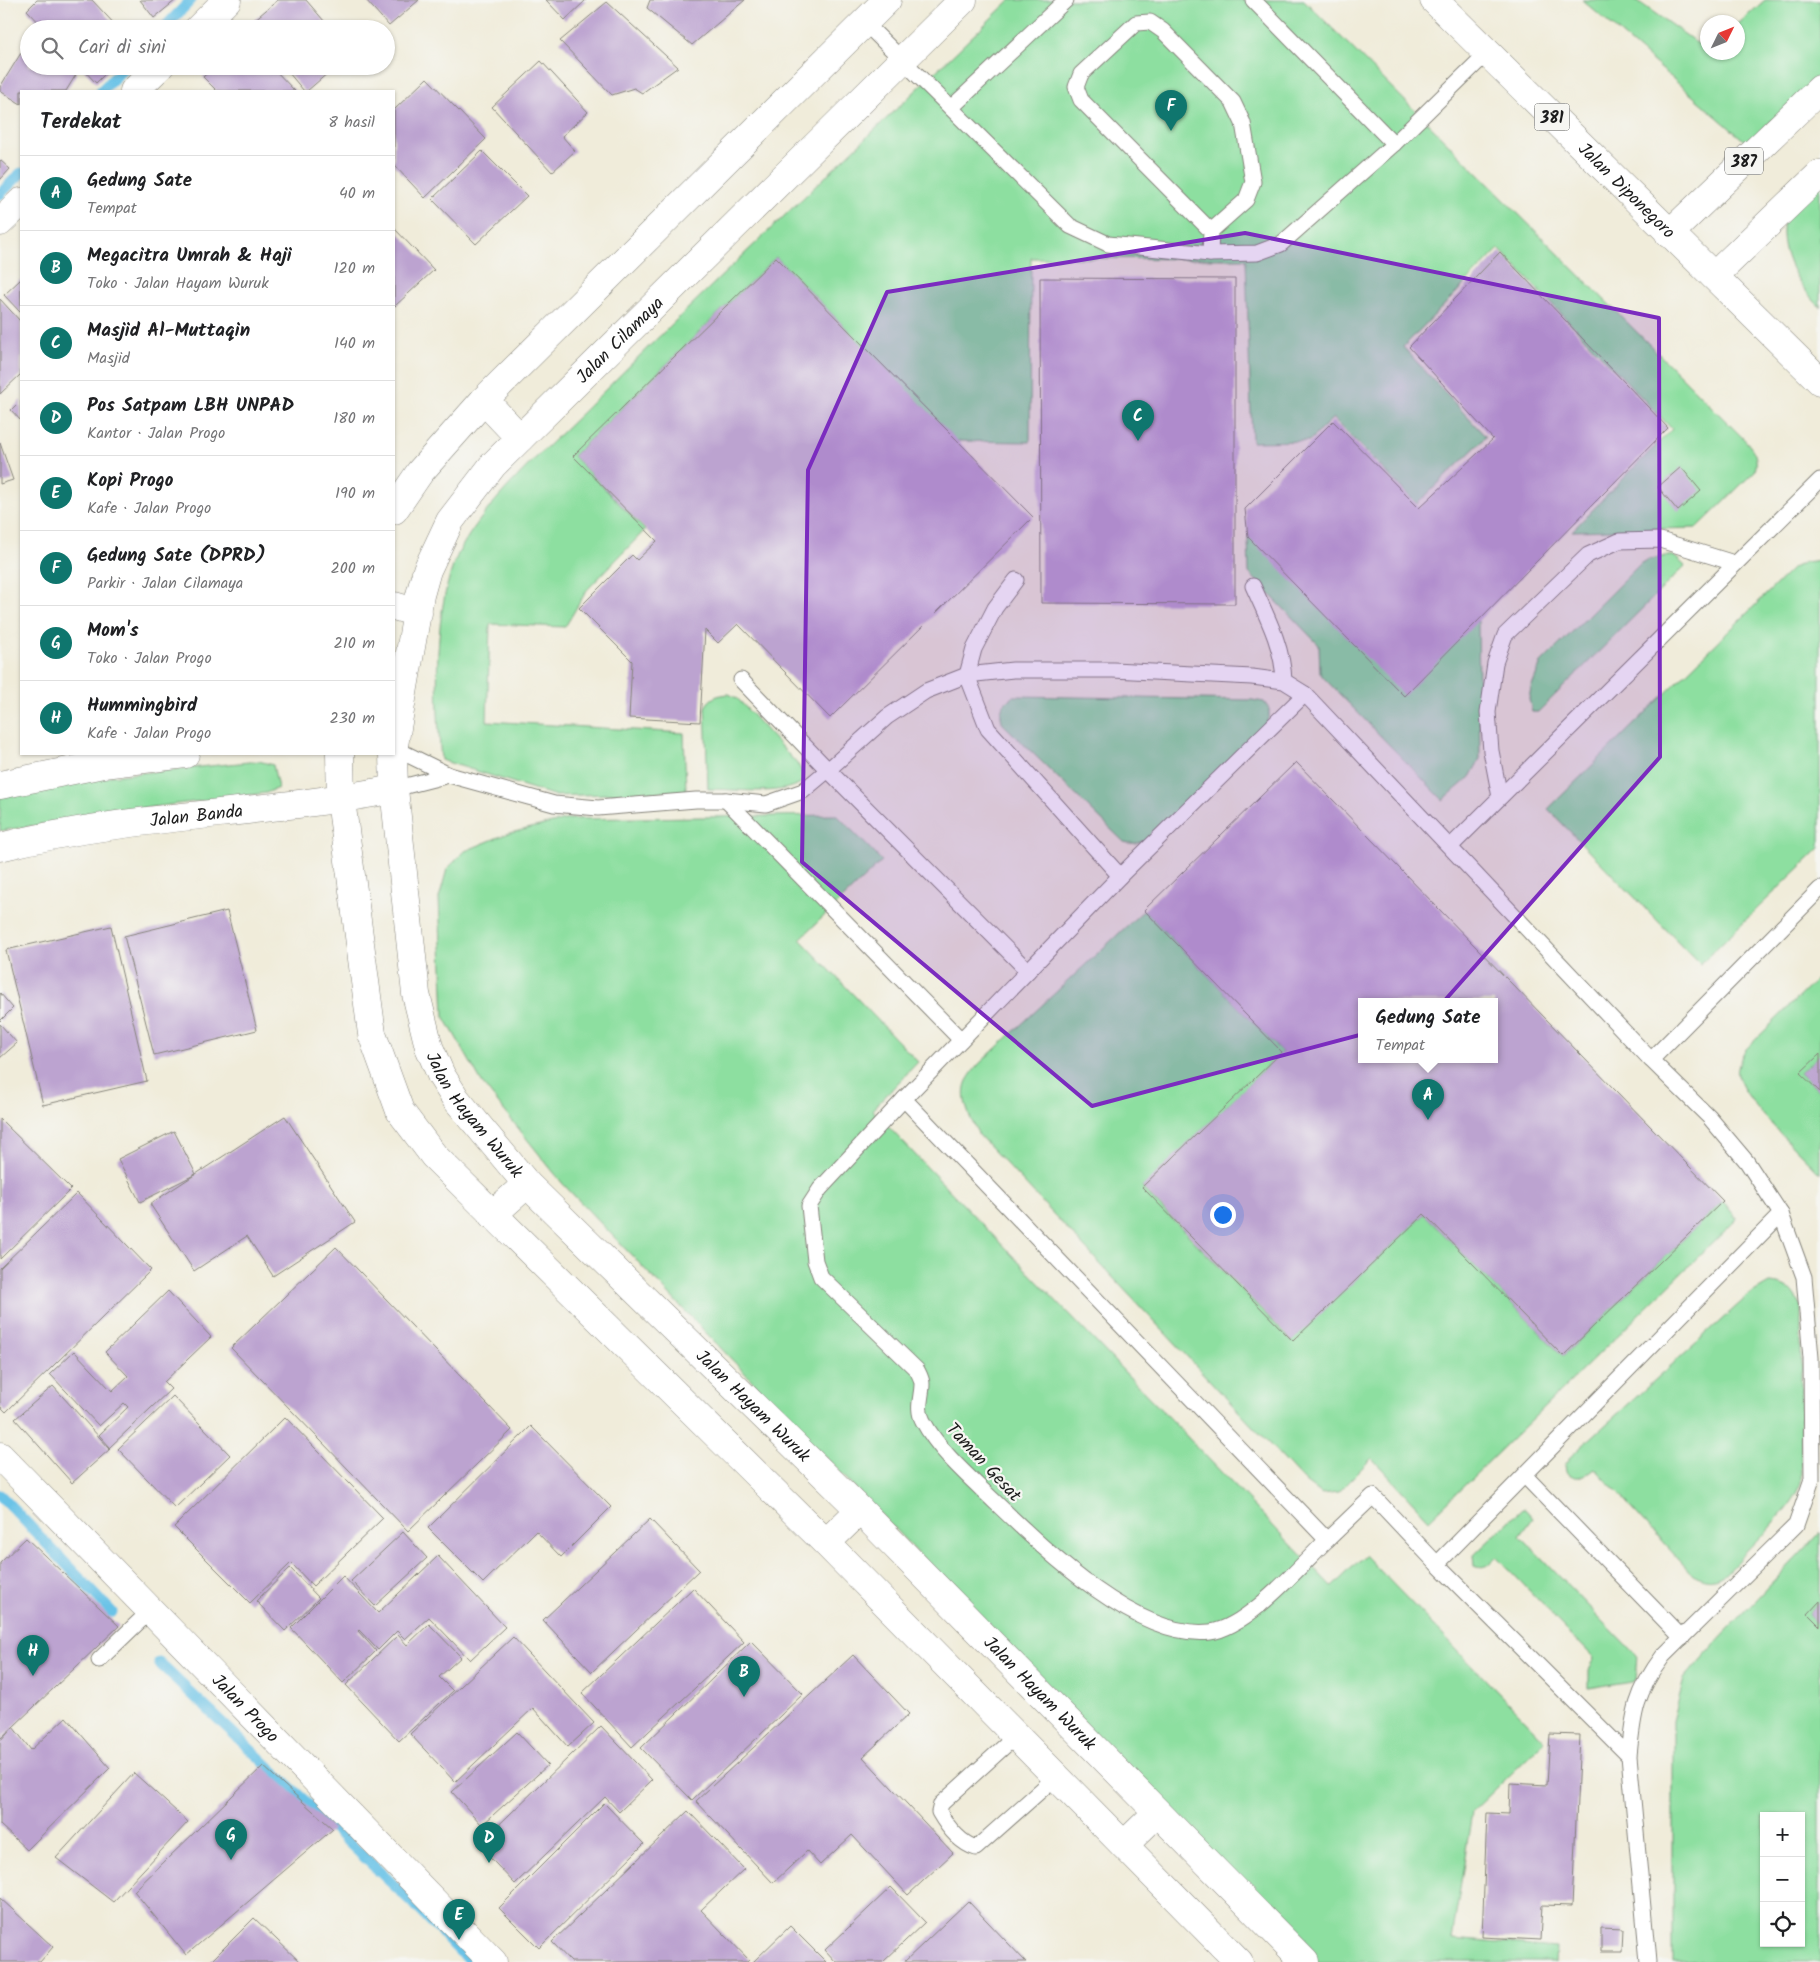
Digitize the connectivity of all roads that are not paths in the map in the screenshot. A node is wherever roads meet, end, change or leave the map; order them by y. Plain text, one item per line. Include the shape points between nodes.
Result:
1 (227, 0) edge
2 (888, 0) edge
3 (963, 0) edge
4 (1066, 0) edge
5 (1253, 0) edge
6 (1434, 0) edge
7 (207, 20) edge
8 (864, 22) junction
9 (1487, 53) junction
10 (902, 60) junction
11 (151, 75) edge
12 (1820, 89) edge
13 (135, 90) edge
14 (951, 108) junction
15 (1394, 144) junction
16 (1820, 174) edge
17 (20, 203) edge
18 (0, 222) edge
19 (1210, 231) junction
20 (1669, 234) junction
21 (1210, 254) junction
22 (1714, 276) junction
23 (1820, 381) edge
24 (484, 400) junction
25 (520, 438) junction
26 (1820, 480) edge
27 (395, 509) edge
28 (1734, 563) junction
29 (1016, 580) dead end
30 (1252, 586) dead end
31 (406, 609) edge
32 (967, 675) junction
33 (741, 680) dead end
34 (1284, 681) junction
35 (1304, 694) junction
36 (395, 736) edge
37 (395, 747) edge
38 (177, 755) edge
39 (340, 755) edge
40 (393, 755) edge
41 (828, 770) junction
42 (449, 774) junction
43 (0, 785) edge
44 (394, 789) junction
45 (1500, 798) junction
46 (341, 800) junction
47 (726, 800) junction
48 (1451, 846) junction
49 (0, 847) edge
50 (1120, 876) junction
51 (1820, 889) edge
52 (1028, 972) junction
53 (960, 1040) junction
54 (1651, 1060) junction
55 (904, 1099) junction
56 (527, 1184) junction
57 (1781, 1214) junction
58 (492, 1215) junction
59 (0, 1456) edge
60 (1525, 1476) junction
61 (860, 1510) junction
62 (1328, 1540) junction
63 (826, 1543) junction
64 (1437, 1564) junction
65 (151, 1610) junction
66 (1682, 1638) junction
67 (99, 1660) dead end
68 (1017, 1736) junction
69 (1629, 1756) junction
70 (1058, 1776) junction
71 (1156, 1812) junction
72 (1124, 1845) junction
73 (493, 1962) edge
74 (1239, 1962) edge
75 (1305, 1962) edge
76 (1648, 1962) edge

1 - 7 street
2 - 8 street
3 - 10 street, Jalan Cilamaya
4 - 14 lane
5 - 15 lane
6 - 9 street, Jalan Diponegoro / 381
8 - 10 lane
8 - 24 street
9 - 15 lane
9 - 20 street, Jalan Diponegoro / 381
10 - 14 lane
10 - 25 street, Jalan Cilamaya
11 - 13 street
12 - 20 street, 387
14 - 21 lane via 1070,226 1108,244
15 - 21 lane via 1281,244 1257,253
16 - 22 street
17 - 18 street
19 - 19 lane via 1246,200 1253,182 1243,123 1233,102 1163,30 1150,22 1136,23 1081,74 1076,87 1081,100
19 - 21 lane
20 - 22 street, Jalan Diponegoro / 381
22 - 23 street, Jalan Diponegoro / 381
24 - 25 street
24 - 27 street via 420,472
25 - 31 street, Jalan Cilamaya via 493,465 450,521
26 - 28 lane
28 - 45 lane
28 - 45 lane via 1660,540 1619,541 1588,555 1505,635 1495,663 1488,712
29 - 32 lane via 995,608 974,649
30 - 34 lane via 1276,640 1284,664
31 - 36 street, Jalan Cilamaya
32 - 34 lane via 1012,670 1113,670
32 - 41 lane via 926,691 887,717
32 - 50 lane via 988,729
33 - 41 lane
34 - 35 lane
35 - 48 lane
35 - 50 lane, Taman Gesat
37 - 42 lane
38 - 43 street via 102,764
39 - 46 street
40 - 44 street, Jalan Hayam Wuruk
41 - 47 lane via 803,791 766,804
41 - 52 lane
42 - 44 lane
42 - 47 lane via 554,804 598,808
44 - 46 street, Jalan Banda
44 - 56 street, Jalan Hayam Wuruk via 416,994 429,1047 456,1099
45 - 48 lane
46 - 49 street, Jalan Banda via 98,828
46 - 58 street via 372,1034 388,1081 400,1111 434,1156
47 - 53 lane
48 - 54 lane
50 - 52 lane, Taman Gesat
51 - 54 lane
52 - 53 lane, Taman Gesat
53 - 55 lane, Taman Gesat
54 - 57 lane via 1747,1162
55 - 62 lane
55 - 62 lane, Taman Gesat via 820,1189 809,1206 815,1261 821,1277 917,1370 922,1384 919,1409 922,1419 961,1470 1038,1543 1098,1592 1147,1619 1190,1631 1210,1632 1248,1615
56 - 58 street
56 - 61 street, Jalan Hayam Wuruk
57 - 60 lane
57 - 66 lane via 1804,1277 1811,1358 1812,1479 1796,1525
58 - 63 street
59 - 65 street, Jalan Progo
60 - 64 lane
60 - 66 lane
61 - 63 street
61 - 71 street, Jalan Hayam Wuruk
62 - 64 lane, Taman Gesat via 1373,1496
63 - 68 street
64 - 69 lane
65 - 67 lane
65 - 73 street, Jalan Progo
66 - 69 lane via 1663,1656 1641,1691 1633,1714
68 - 70 street
68 - 70 lane via 941,1804 938,1812 967,1845 976,1848
69 - 76 lane
70 - 72 street
71 - 72 street
71 - 75 street, Jalan Hayam Wuruk
72 - 74 street

